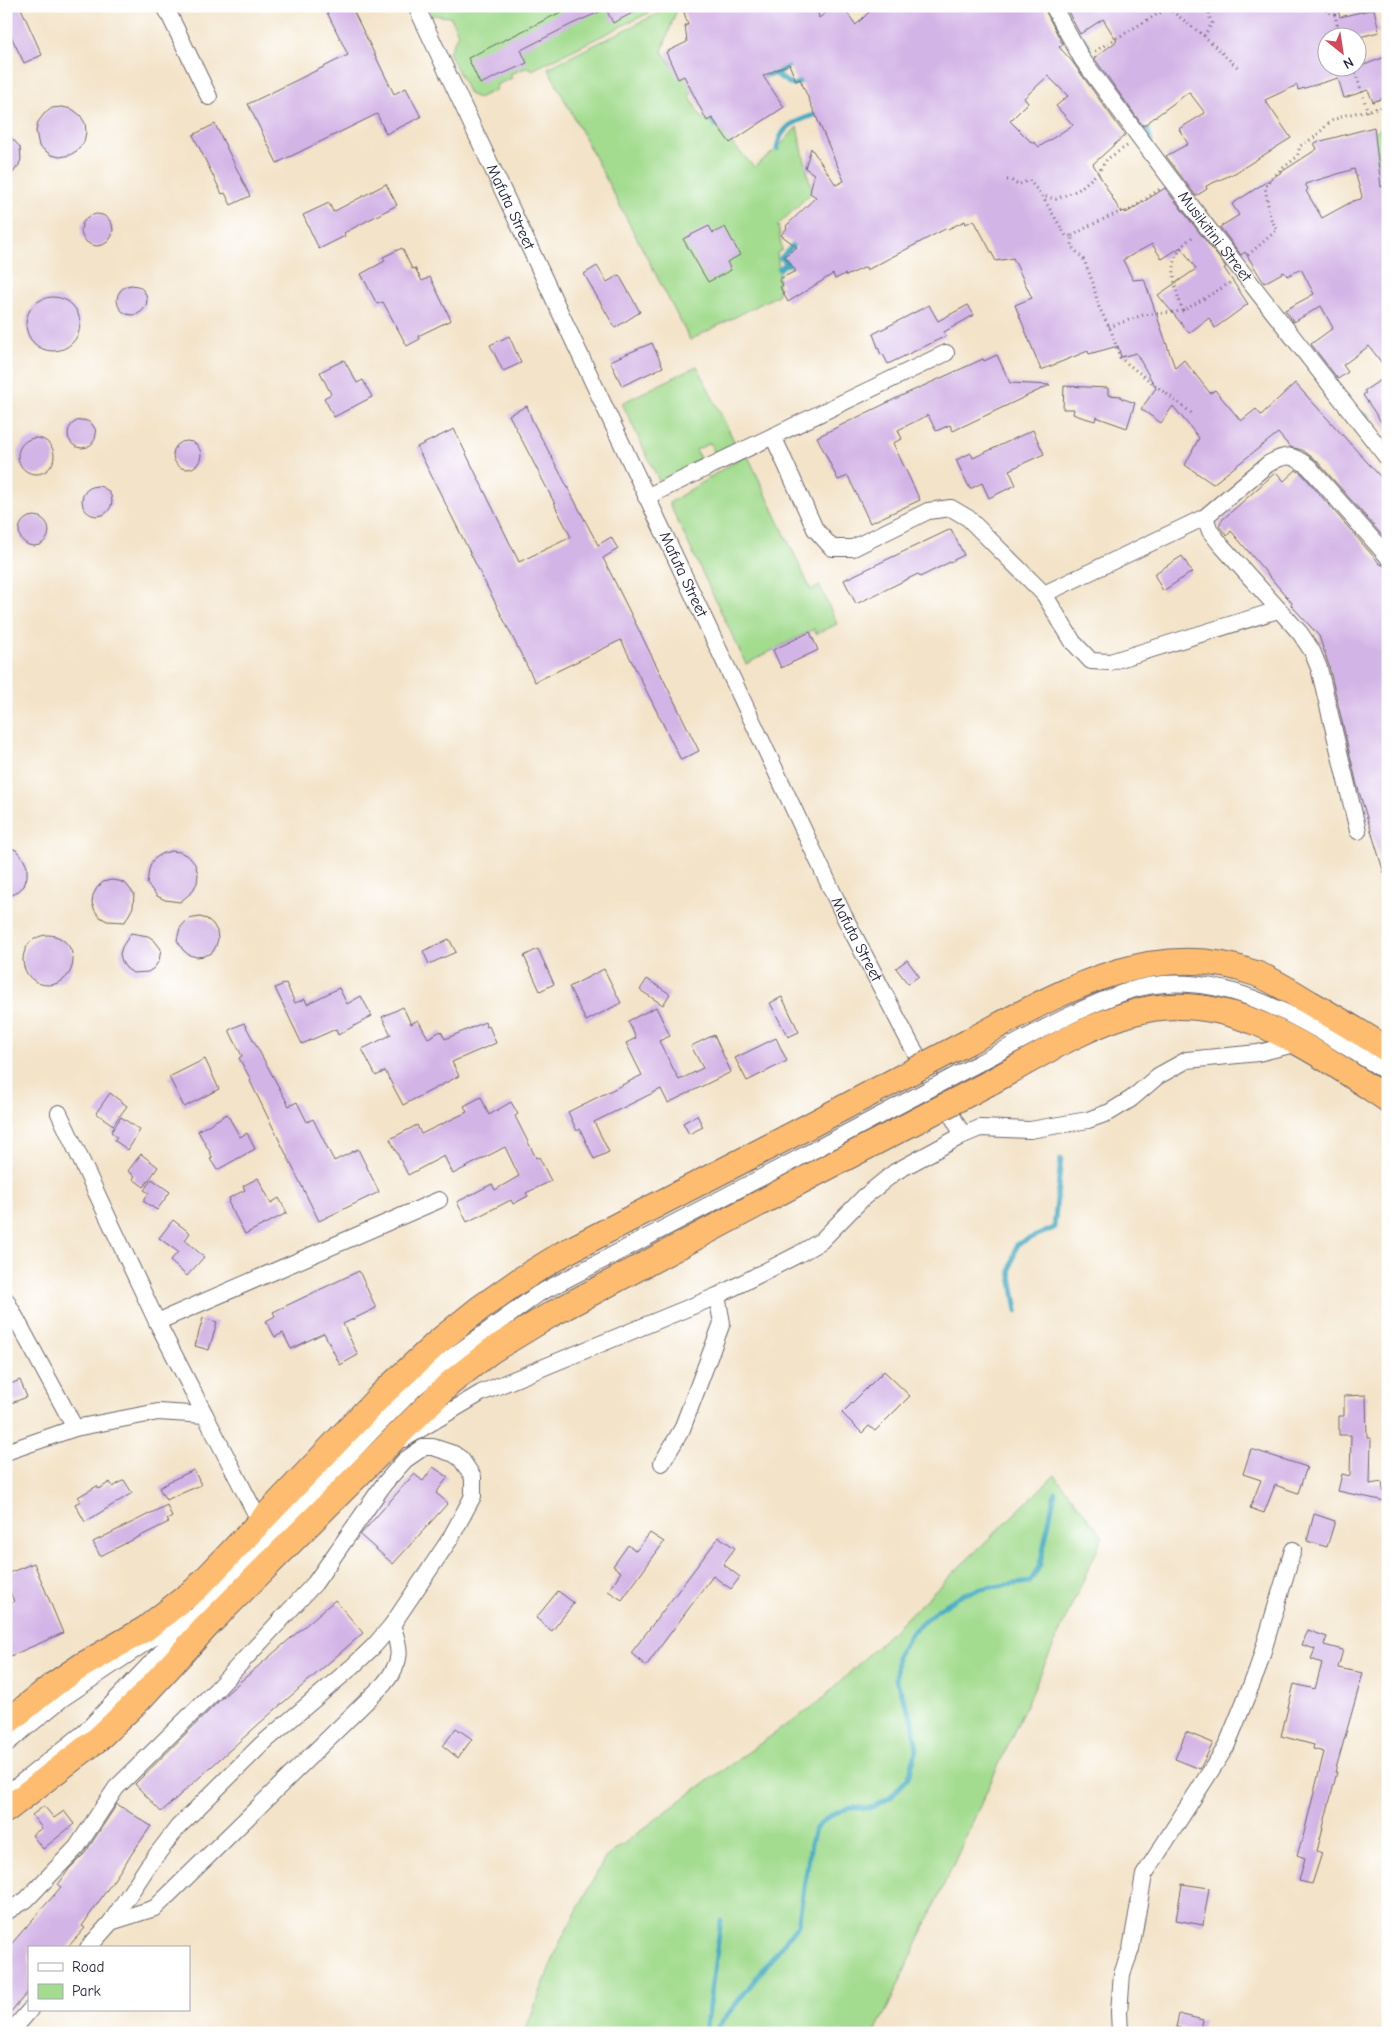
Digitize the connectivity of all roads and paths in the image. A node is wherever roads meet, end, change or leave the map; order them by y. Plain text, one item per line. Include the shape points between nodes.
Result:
1 (165, 6) edge
2 (416, 6) edge
3 (1053, 6) edge
4 (1213, 6) edge
5 (1323, 6) edge
6 (1167, 7) edge
7 (1338, 28) edge
8 (1204, 36) junction
9 (1082, 59) junction
10 (1238, 68) dead end
11 (1357, 78) edge
12 (210, 97) dead end
13 (1388, 106) edge
14 (1368, 112) junction
15 (1140, 138) junction
16 (1007, 180) dead end
17 (1172, 181) junction
18 (1042, 196) junction
19 (1207, 227) junction
20 (1072, 236) junction
21 (1245, 275) junction
22 (1183, 311) junction
23 (1109, 327) junction
24 (946, 354) dead end
25 (1194, 415) dead end
26 (773, 436) junction
27 (1388, 460) edge
28 (646, 497) junction
29 (1205, 517) junction
30 (1388, 557) edge
31 (1044, 594) junction
32 (1278, 610) junction
33 (1358, 831) dead end
34 (1299, 1043) junction
35 (1363, 1052) edge
36 (978, 1063) junction
37 (1388, 1073) edge
38 (1388, 1100) edge
39 (59, 1113) dead end
40 (963, 1135) junction
41 (797, 1158) junction
42 (439, 1200) dead end
43 (717, 1296) junction
44 (6, 1300) edge
45 (157, 1322) junction
46 (205, 1415) junction
47 (75, 1428) junction
48 (6, 1452) edge
49 (380, 1453) junction
50 (662, 1462) dead end
51 (260, 1522) junction
52 (1293, 1550) dead end
53 (238, 1572) junction
54 (392, 1625) junction
55 (6, 1723) edge
56 (6, 1744) edge
57 (6, 1795) edge
58 (6, 1810) edge
59 (6, 1912) edge
60 (111, 1922) junction
61 (90, 1946) edge
62 (28, 2012) edge
63 (10, 2033) edge
64 (1120, 2033) edge

1 - 12 street
2 - 28 street, Mafuta Street
3 - 9 street, Musikitini Street
4 - 8 path via 1209,16 1212,23
5 - 7 path via 1328,14 1335,15
6 - 8 path
6 - 9 path
8 - 10 path
9 - 15 street, Musikitini Street
11 - 14 path
13 - 14 path
14 - 21 path via 1331,121 1300,146 1297,157 1264,187 1270,217 1277,230 1245,257
15 - 17 street, Musikitini Street
15 - 18 path via 1108,159 1098,173 1078,190 1056,199
16 - 18 path via 1018,185 1029,180
17 - 19 street, Musikitini Street
17 - 20 path via 1127,212 1124,210
18 - 20 path via 1066,236
19 - 21 street, Musikitini Street
19 - 22 path via 1180,248 1174,264 1176,292
20 - 23 path via 1072,247 1084,260 1101,314
21 - 22 path via 1240,274
21 - 27 street, Musikitini Street
22 - 23 path via 1143,315
23 - 25 path via 1120,358
24 - 26 street
26 - 28 street
26 - 31 street via 815,529 832,548 853,548 928,511 951,508 968,518
28 - 40 street, Mafuta Street via 844,916 910,1043
29 - 30 street via 1268,464 1288,455 1309,467
29 - 31 street
29 - 32 street via 1215,538
31 - 32 street via 1073,642 1091,661 1110,662
32 - 33 street via 1300,634 1319,668
34 - 35 highway
34 - 36 highway via 1255,1022 1211,1009 1176,1006 1134,1013 1070,1040
34 - 40 street via 1258,1053 1186,1060 1158,1076 1110,1112 1088,1120 1030,1130 980,1128
35 - 36 highway via 1257,974 1198,961 1132,967 1091,979 1058,994
35 - 37 street
35 - 38 highway
36 - 41 highway, bridge
36 - 41 highway, bridge
39 - 45 street
40 - 43 street via 895,1172 864,1196 821,1241
41 - 49 highway via 491,1351 449,1384
41 - 51 highway via 564,1253 520,1280 480,1308 405,1371
41 - 53 street via 538,1294 490,1327 414,1388
42 - 45 street
43 - 49 street via 481,1393
43 - 50 street via 722,1322 682,1429
44 - 47 street
45 - 46 street
46 - 47 street via 158,1412
46 - 51 street
47 - 48 street
49 - 58 highway via 98,1739
51 - 55 highway via 196,1589 169,1612 81,1666
52 - 64 street via 1257,1671 1226,1746 1144,1875 1132,1949 1122,1974
53 - 56 street via 190,1612 63,1698
53 - 57 street via 85,1732
54 - 59 street via 450,1539 473,1496 473,1477 461,1459 433,1447 424,1447 405,1460 384,1484 315,1583 216,1690 116,1788 76,1847 26,1900
54 - 60 street via 360,1660 262,1744 178,1827
54 - 60 street via 399,1658 384,1684 155,1908
60 - 61 street
62 - 63 street

